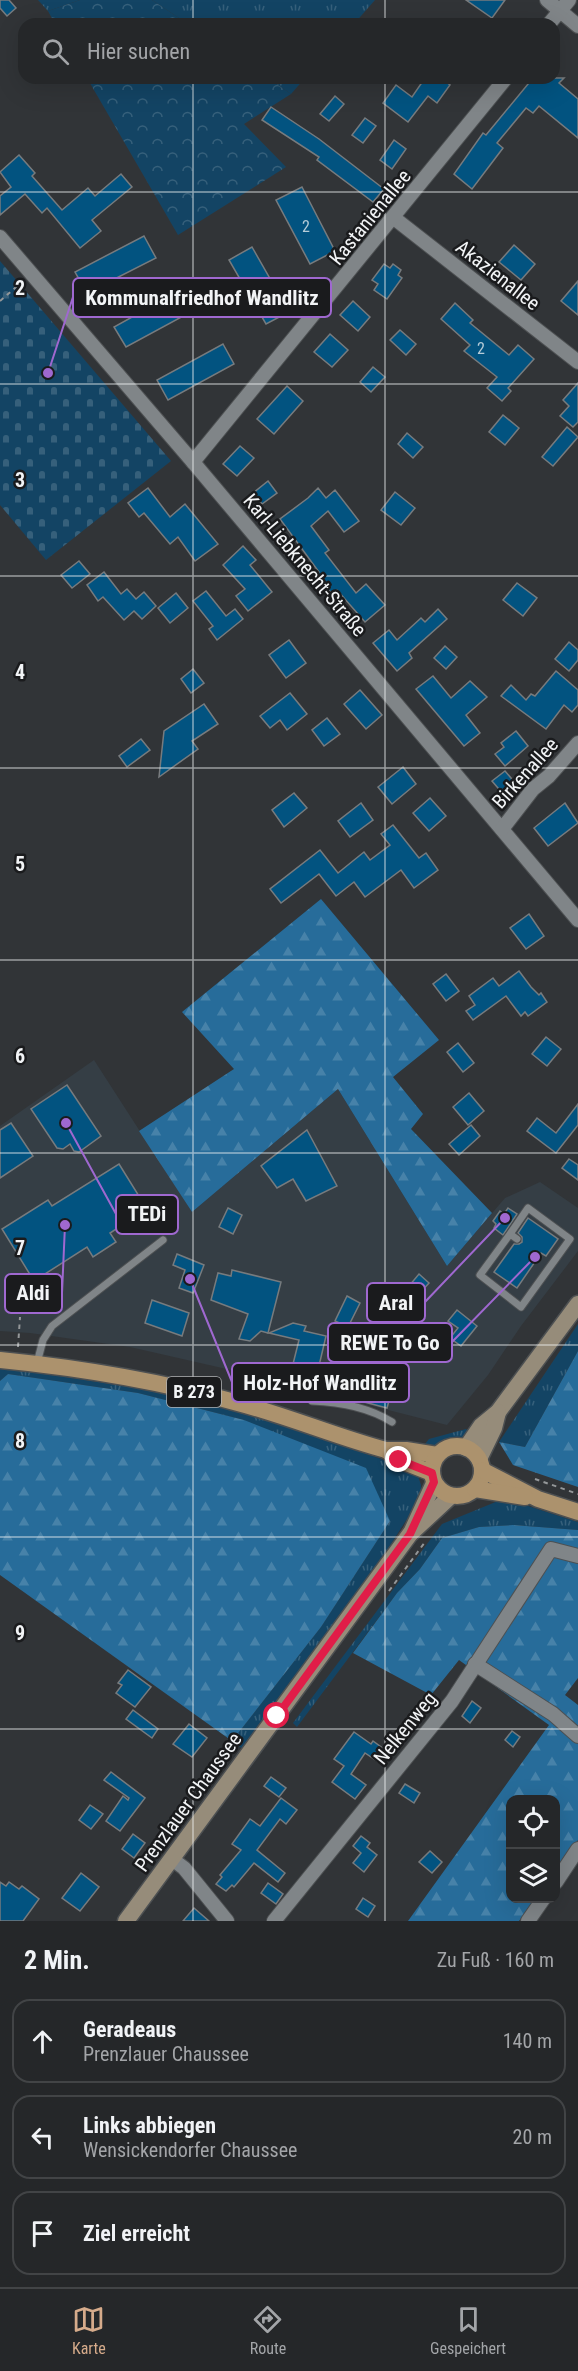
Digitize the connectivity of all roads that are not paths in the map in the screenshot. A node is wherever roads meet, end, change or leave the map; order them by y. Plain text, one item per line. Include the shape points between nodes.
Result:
1 (547, 0) edge
2 (569, 0) edge
3 (560, 11) junction
4 (554, 18) edge
5 (578, 26) edge
6 (501, 84) edge
7 (394, 218) junction
8 (0, 237) edge
9 (578, 362) edge
10 (193, 462) junction
11 (578, 743) edge
12 (502, 829) junction
13 (578, 920) edge
14 (510, 1234) junction
15 (574, 1238) edge
16 (517, 1239) dead end
17 (164, 1240) dead end
18 (578, 1304) edge
19 (0, 1360) edge
20 (37, 1363) junction
21 (312, 1401) dead end
22 (498, 1412) junction
23 (392, 1422) dead end
24 (466, 1448) junction
25 (386, 1450) junction
26 (437, 1455) junction
27 (480, 1464) junction
28 (433, 1478) junction
29 (475, 1489) junction
30 (451, 1496) junction
31 (538, 1499) junction
32 (578, 1512) edge
33 (410, 1534) junction
34 (578, 1556) edge
35 (475, 1664) junction
36 (578, 1736) edge
37 (578, 1849) edge
38 (172, 1859) junction
39 (560, 1875) edge
40 (541, 1903) edge
41 (126, 1921) edge
42 (227, 1921) edge
43 (274, 1921) edge
44 (528, 1921) edge

1 - 3 street
2 - 3 street
3 - 4 street
3 - 5 street
6 - 7 street, Kastanienallee
7 - 9 street, Akazienallee
7 - 10 street, Kastanienallee
8 - 10 street, Karl-Liebknecht-Straße
10 - 12 street, Karl-Liebknecht-Straße
11 - 12 street, Birkenallee via 533,789
12 - 13 street, Karl-Liebknecht-Straße
14 - 15 lane via 528,1208
14 - 15 lane via 480,1275 521,1307
14 - 16 lane
17 - 20 lane via 52,1326 43,1340
18 - 22 main road
19 - 20 main road, B 273
20 - 25 main road, B 273 via 180,1388
21 - 23 lane via 337,1402 378,1413
22 - 24 main road via 481,1426
22 - 27 main road
24 - 26 main road via 450,1447
24 - 27 main road
25 - 26 main road, B 273
25 - 28 main road, B 273
26 - 28 main road
27 - 29 main road
27 - 31 main road
28 - 30 main road
28 - 33 main road, Prenzlauer Chaussee
29 - 30 main road
29 - 31 main road
30 - 33 main road, Prenzlauer Chaussee
31 - 32 main road
33 - 38 main road, Prenzlauer Chaussee
34 - 35 street, Nelkenweg via 551,1549
35 - 36 street via 553,1714
35 - 43 street, Nelkenweg via 452,1701
37 - 39 street
38 - 41 main road, Prenzlauer Chaussee
38 - 42 street via 184,1868
40 - 44 street

